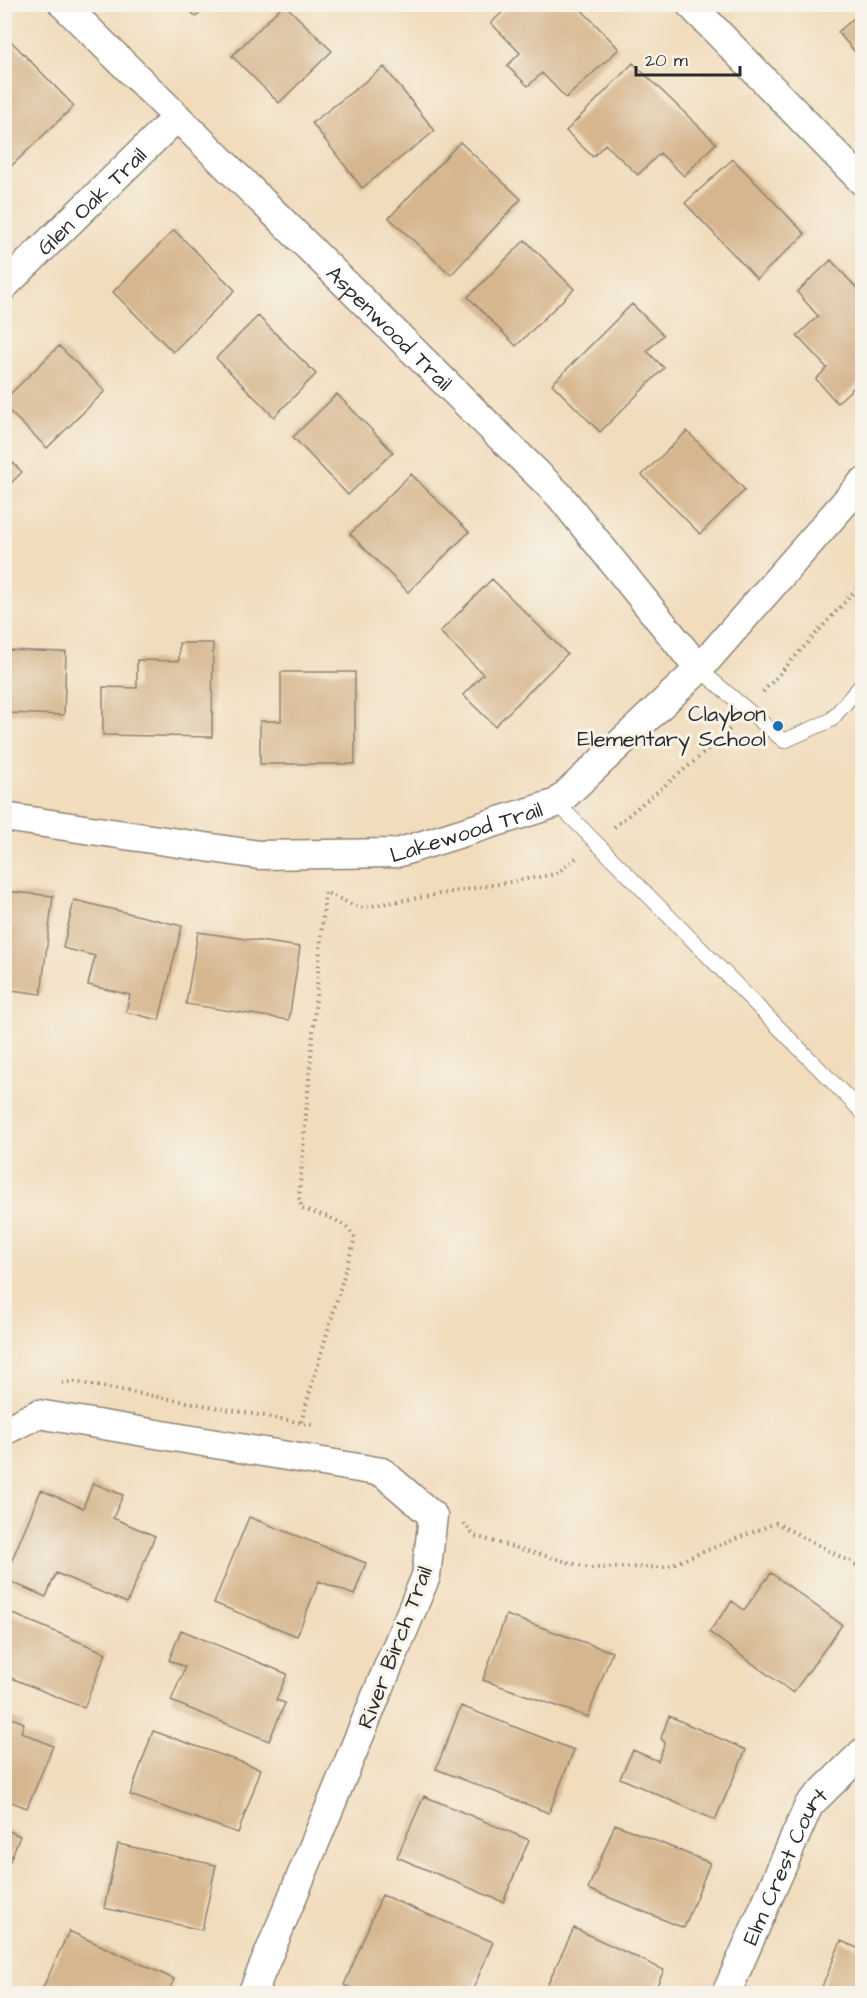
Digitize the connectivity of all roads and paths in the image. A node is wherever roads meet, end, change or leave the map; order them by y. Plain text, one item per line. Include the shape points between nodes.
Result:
1 (63, 4) edge
2 (690, 4) edge
3 (177, 117) junction
4 (862, 182) edge
5 (4, 286) edge
6 (862, 483) edge
7 (862, 583) edge
8 (699, 669) junction
9 (862, 684) edge
10 (747, 710) junction
11 (557, 803) junction
12 (4, 817) edge
13 (595, 842) junction
14 (862, 1112) edge
15 (301, 1422) dead end
16 (4, 1431) edge
17 (862, 1753) edge
18 (252, 1994) edge
19 (726, 1994) edge

1 - 3 street, Aspenwood Trail
2 - 4 street
3 - 5 street, Glen Oak Trail
3 - 8 street, Aspenwood Trail via 560,496
6 - 8 street, Lakewood Trail
7 - 10 path
8 - 10 lane
8 - 11 street, Lakewood Trail
9 - 10 lane via 831,720 784,741
10 - 13 path via 719,741
11 - 12 street, Lakewood Trail via 397,853 259,855
11 - 13 lane
13 - 14 lane
13 - 15 path via 556,874 359,908 325,892 299,1197 302,1209 340,1221 354,1238
16 - 18 street, River Birch Trail via 38,1414 382,1472 433,1516 426,1576
17 - 19 street, Elm Crest Court via 809,1805

